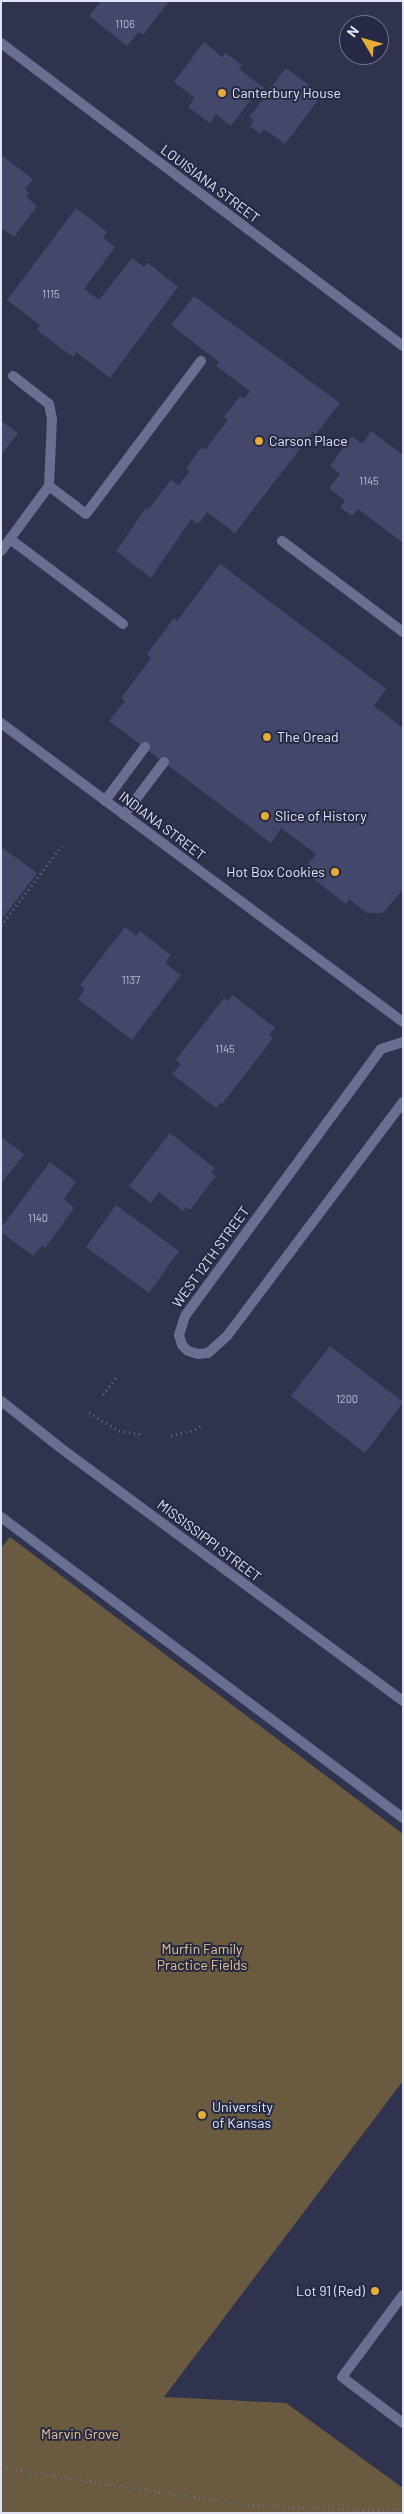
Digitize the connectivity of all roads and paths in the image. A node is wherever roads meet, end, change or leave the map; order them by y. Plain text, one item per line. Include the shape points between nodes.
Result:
1 (1, 43) edge
2 (403, 346) edge
3 (201, 361) dead end
4 (13, 376) dead end
5 (50, 486) junction
6 (10, 539) junction
7 (282, 541) dead end
8 (1, 551) edge
9 (123, 624) dead end
10 (403, 632) edge
11 (1, 723) edge
12 (145, 747) dead end
13 (164, 762) dead end
14 (105, 801) junction
15 (124, 815) junction
16 (62, 846) dead end
17 (1, 926) edge
18 (403, 1022) edge
19 (403, 1042) edge
20 (403, 1102) edge
21 (118, 1375) dead end
22 (103, 1395) dead end
23 (1, 1401) edge
24 (89, 1413) dead end
25 (202, 1425) dead end
26 (142, 1435) dead end
27 (172, 1436) dead end
28 (1, 1517) edge
29 (403, 1701) edge
30 (403, 1818) edge
31 (403, 2295) edge
32 (403, 2423) edge
33 (1, 2468) edge
34 (403, 2508) edge

1 - 2 street, LOUISIANA STREET
3 - 5 street via 86,514
4 - 5 street via 49,404 52,419
5 - 6 street
6 - 8 street
6 - 9 street
7 - 10 street
11 - 14 street, INDIANA STREET
12 - 14 street
13 - 15 street
14 - 15 street, INDIANA STREET
15 - 18 street, INDIANA STREET
16 - 17 path
19 - 20 street, WEST 12TH STREET via 382,1048 184,1316 179,1335 188,1351 208,1353 228,1336
21 - 22 path
23 - 29 street, MISSISSIPPI STREET
24 - 26 path via 119,1431
25 - 27 path
28 - 30 street
31 - 32 street via 342,2376
33 - 34 path via 244,2505 374,2511

